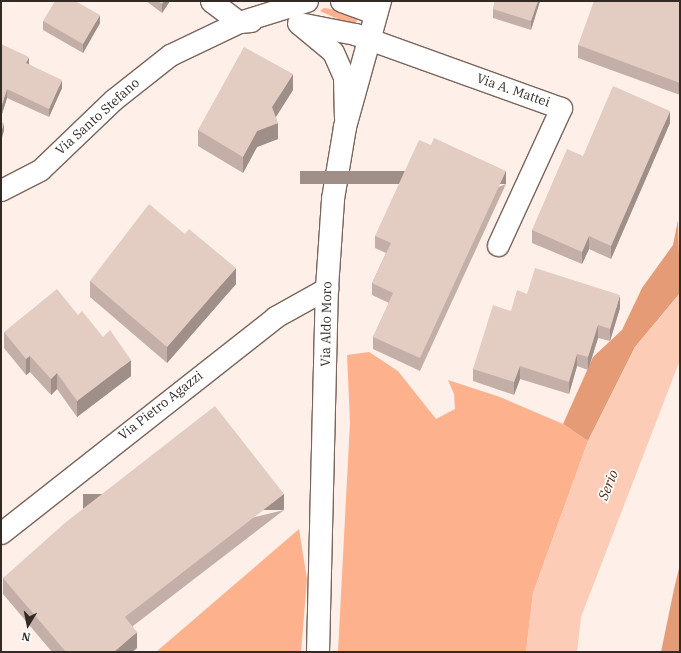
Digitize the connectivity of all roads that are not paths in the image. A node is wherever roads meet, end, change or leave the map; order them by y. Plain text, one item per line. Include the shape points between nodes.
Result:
1 (212, 1) edge
2 (307, 1) edge
3 (341, 1) edge
4 (378, 7) edge
5 (239, 22) junction
6 (299, 23) junction
7 (368, 41) junction
8 (345, 127) junction
9 (1, 190) edge
10 (498, 245) dead end
11 (328, 288) junction
12 (1, 533) edge
13 (318, 652) edge

1 - 5 street
2 - 5 street, Via Santo Stefano
3 - 4 street
4 - 7 street, Via Aldo Moro
5 - 6 street, Via Santo Stefano via 272,20
5 - 9 street, Via Santo Stefano via 170,55 113,100 40,170
6 - 7 street, Via Santo Stefano via 324,25
6 - 8 street via 333,52 344,77
7 - 8 street, Via Aldo Moro
7 - 10 street, Via A. Mattei via 561,108
8 - 11 street, Via Aldo Moro via 334,199
11 - 12 street, Via Pietro Agazzi via 275,317
11 - 13 street, Via Aldo Moro

